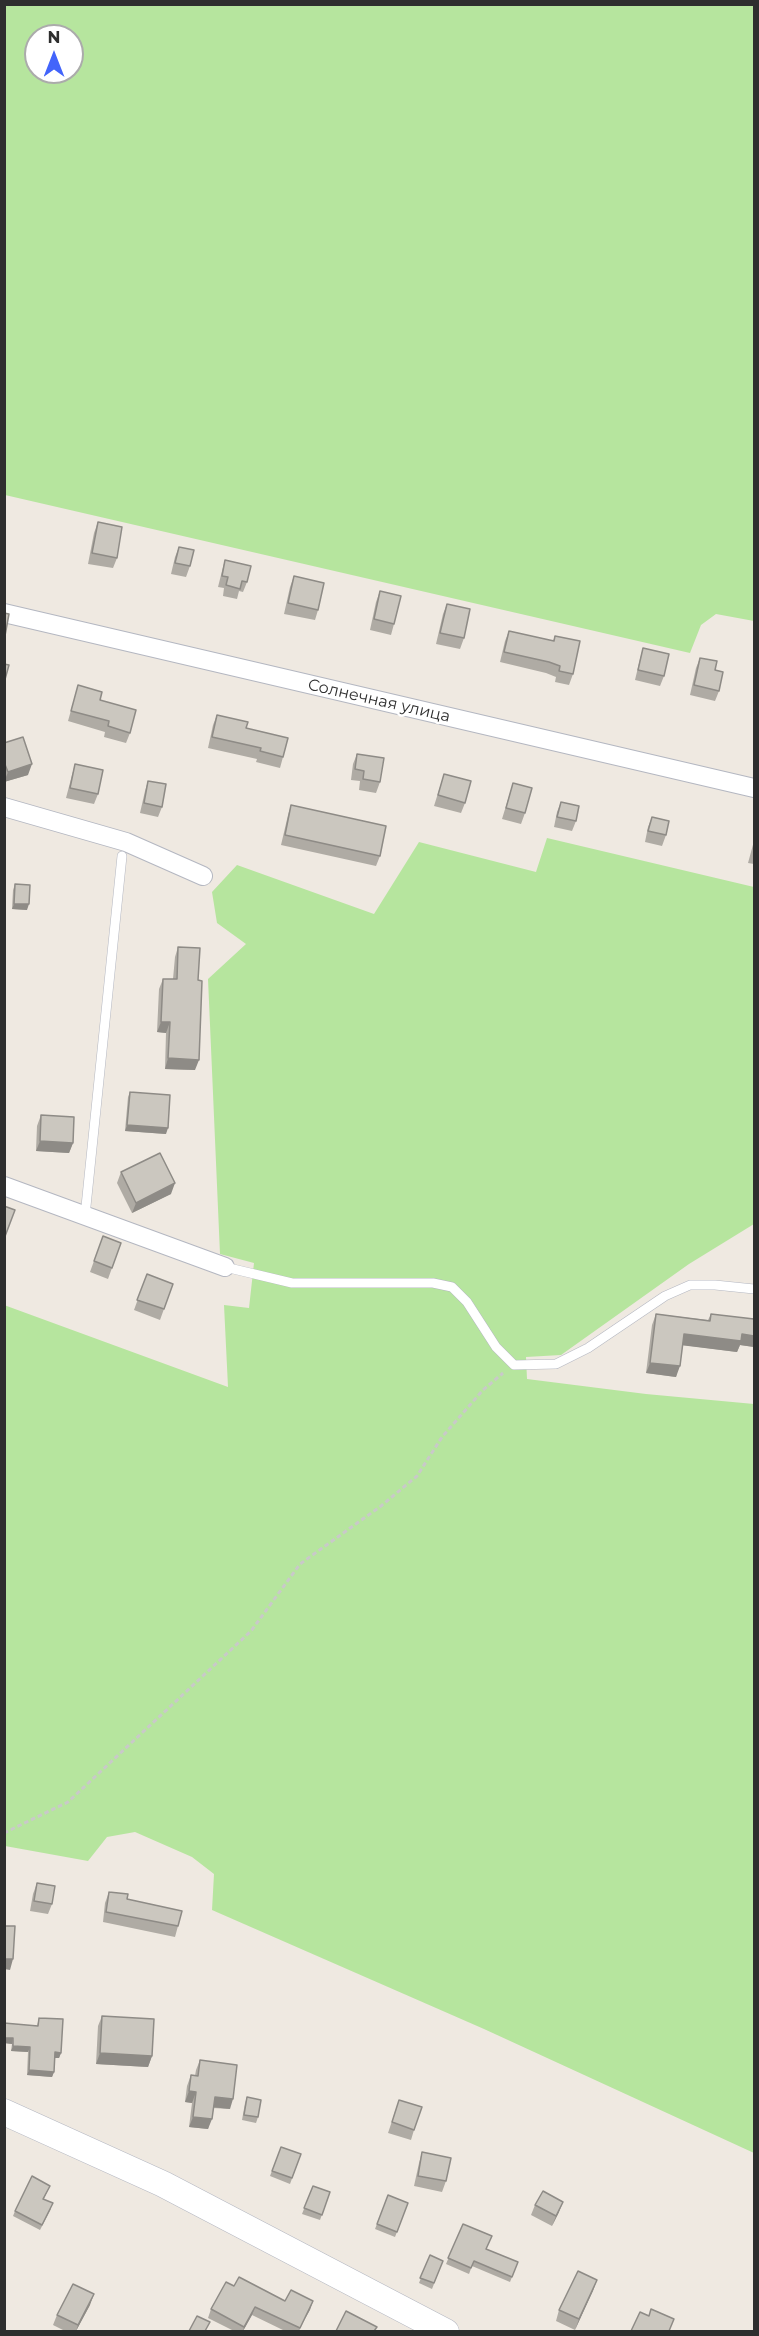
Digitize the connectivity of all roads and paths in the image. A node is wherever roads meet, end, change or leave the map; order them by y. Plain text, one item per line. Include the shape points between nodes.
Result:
1 (4, 613) edge
2 (754, 788) edge
3 (4, 807) edge
4 (122, 856) dead end
5 (203, 876) dead end
6 (4, 1186) edge
7 (86, 1216) junction
8 (225, 1267) joint
9 (754, 1290) edge
10 (514, 1365) junction
11 (4, 1833) edge
12 (4, 2112) edge
13 (446, 2331) edge

1 - 2 street, Солнечная улица
3 - 5 street via 126,842
4 - 7 lane
6 - 7 street
7 - 8 street
8 - 10 lane via 292,1283 433,1283 452,1287
9 - 10 lane via 690,1285 665,1296 588,1348 556,1364
10 - 11 path via 483,1390 442,1437 417,1476 300,1564 251,1631 68,1802
12 - 13 street via 163,2184

